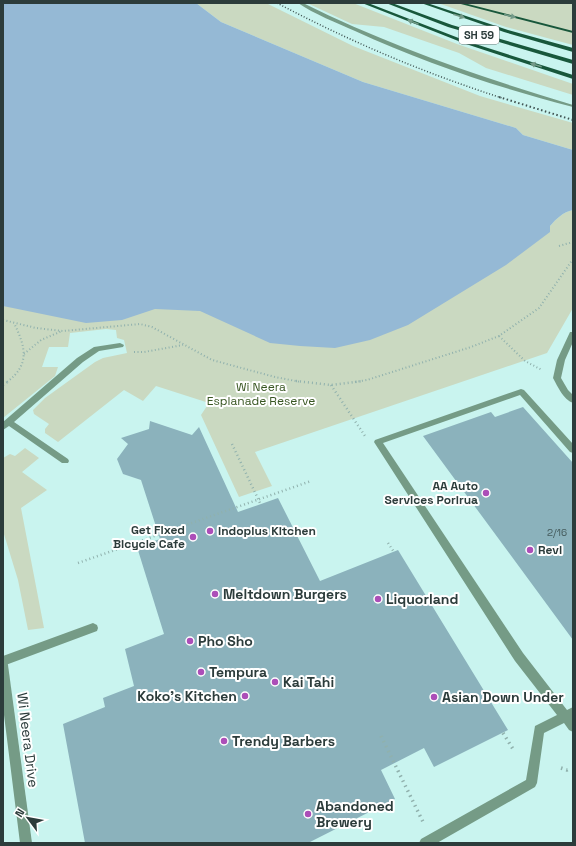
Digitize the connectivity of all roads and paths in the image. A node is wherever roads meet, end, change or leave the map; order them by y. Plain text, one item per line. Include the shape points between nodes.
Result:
1 (300, 3) edge
2 (364, 3) edge
3 (388, 3) edge
4 (423, 3) edge
5 (459, 3) edge
6 (573, 32) edge
7 (573, 50) edge
8 (573, 62) edge
9 (573, 77) edge
10 (573, 106) edge
11 (573, 242) edge
12 (559, 246) dead end
13 (573, 259) edge
14 (3, 320) edge
15 (14, 323) junction
16 (63, 330) junction
17 (573, 334) edge
18 (499, 336) junction
19 (120, 345) dead end
20 (183, 345) junction
21 (132, 352) dead end
22 (24, 355) junction
23 (557, 378) junction
24 (331, 384) junction
25 (3, 385) edge
26 (573, 400) edge
27 (6, 424) edge
28 (366, 438) dead end
29 (232, 444) dead end
30 (573, 450) edge
31 (65, 461) dead end
32 (311, 481) dead end
33 (258, 499) junction
34 (260, 503) dead end
35 (388, 543) dead end
36 (394, 552) dead end
37 (78, 563) dead end
38 (93, 628) dead end
39 (3, 661) edge
40 (3, 665) edge
41 (570, 715) edge
42 (573, 726) edge
43 (503, 732) dead end
44 (382, 736) dead end
45 (513, 749) dead end
46 (561, 768) dead end
47 (569, 769) dead end
48 (430, 842) edge
49 (26, 843) edge

1 - 10 street via 373,38 457,70
9 -> 2 main road via 458,39
3 - 8 main road, SH 59 via 450,26
4 -> 7 main road, SH 59
5 -> 6 main road
11 - 12 path
13 - 18 path via 539,308
14 - 15 path
15 - 16 path
15 - 22 path
16 - 20 path via 140,324 152,327
16 - 22 path via 41,339
17 - 23 street via 561,360
18 - 23 path via 525,361
18 - 24 path via 367,380
19 - 27 street via 97,349 80,360
20 - 21 path
20 - 24 path via 212,360 233,366 275,377
22 - 25 path via 21,369
23 - 26 street
24 - 28 path
27 - 31 street
29 - 33 path
30 - 41 street via 521,392 378,442 519,657
32 - 33 path
33 - 34 path
33 - 37 path
35 - 36 path
38 - 39 street
40 - 49 street, Wi Neera Drive
41 - 42 street
41 - 48 street via 539,730 531,783
43 - 45 path
44 - 48 path
46 - 47 path

